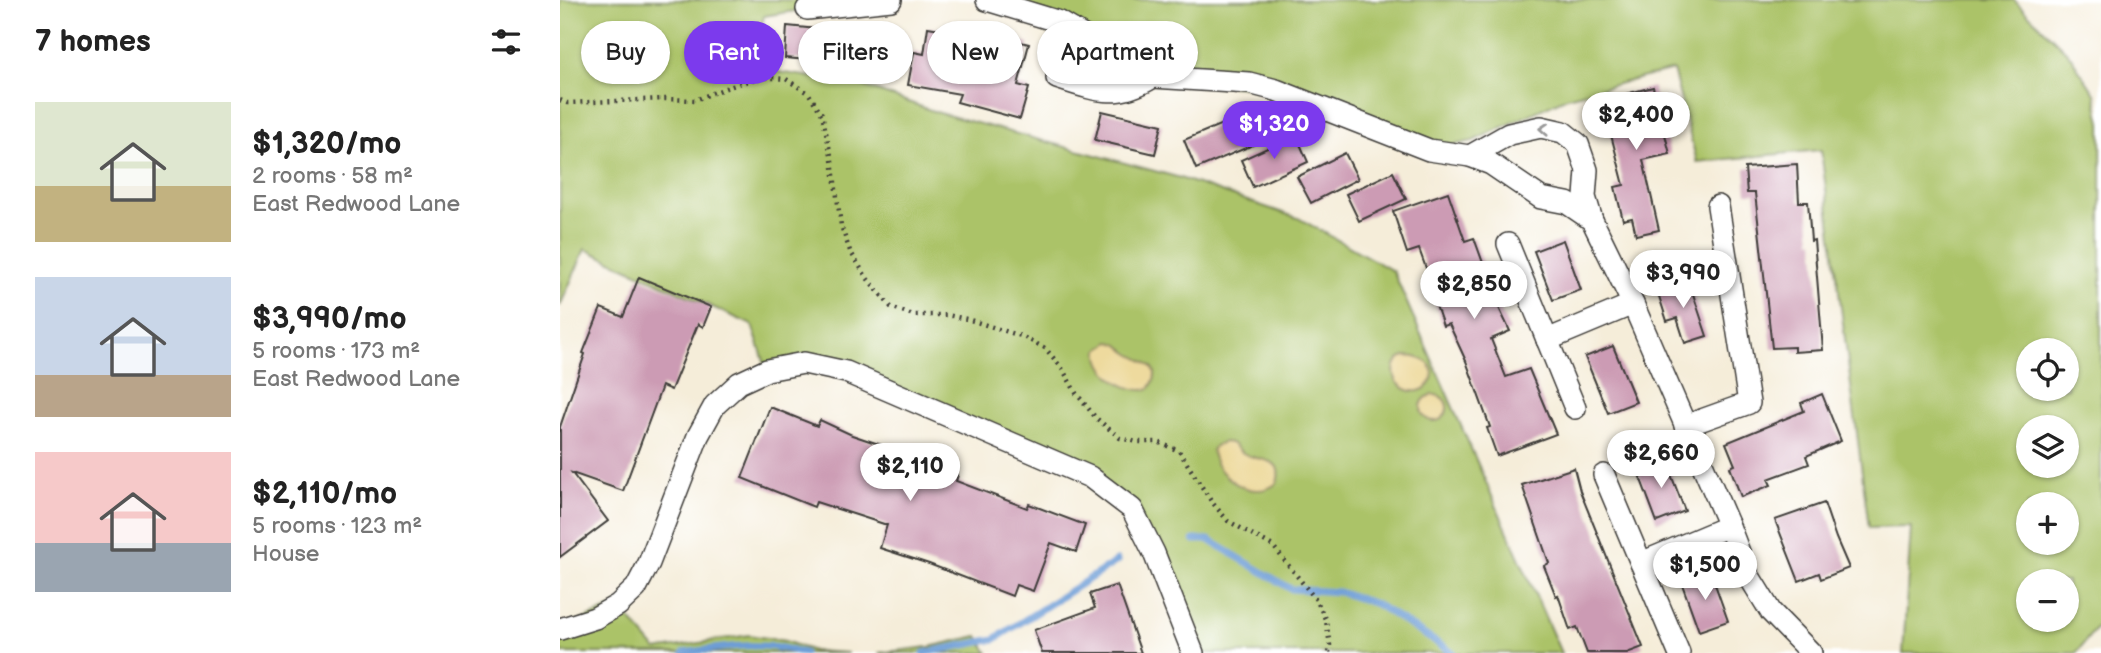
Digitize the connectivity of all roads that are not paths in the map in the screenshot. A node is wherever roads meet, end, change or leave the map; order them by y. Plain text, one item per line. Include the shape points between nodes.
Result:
1 (891, 0) edge
2 (987, 0) edge
3 (807, 9) dead end
4 (1057, 21) edge
5 (1198, 80) edge
6 (1076, 84) edge
7 (1142, 84) edge
8 (1470, 156) junction
9 (1718, 206) dead end
10 (1592, 220) junction
11 (1508, 244) dead end
12 (1633, 304) junction
13 (1547, 340) junction
14 (1575, 408) dead end
15 (1685, 426) junction
16 (1604, 475) dead end
17 (1729, 526) junction
18 (1641, 563) junction
19 (560, 629) edge
20 (1193, 653) edge
21 (1679, 653) edge
22 (1811, 653) edge

1 - 3 street
2 - 4 street
5 - 8 street via 1276,90 1429,150
6 - 7 street via 1101,92
8 - 10 street via 1491,164 1541,198 1567,203
10 -> 8 street via 1585,197 1587,170 1578,145 1563,132 1541,127 1509,134
9 - 15 street via 1749,403
10 - 12 street
11 - 13 street
12 - 13 street
12 - 15 street
13 - 14 street
15 - 17 street
16 - 18 street
17 - 18 street
17 - 22 street via 1747,573 1771,612
18 - 21 street
19 - 20 street via 596,618 636,588 715,405 739,383 767,370 804,363 846,372 1090,477 1132,509

